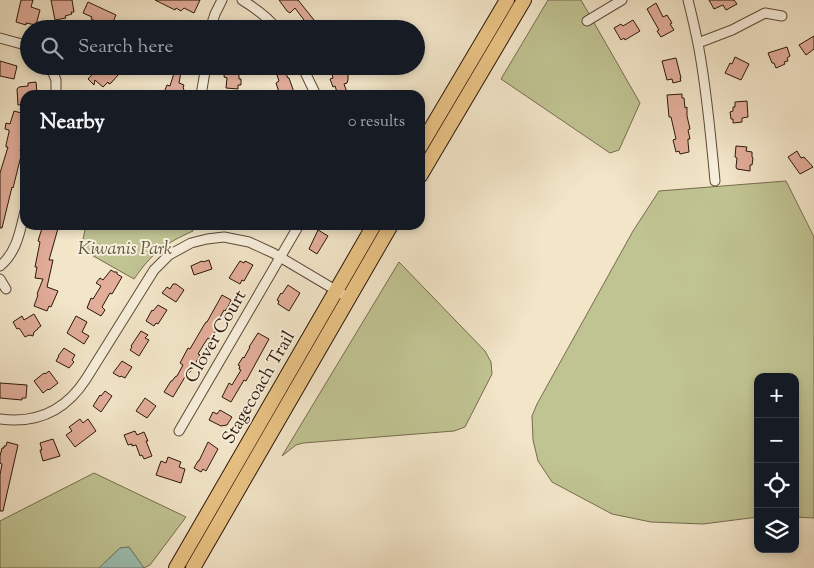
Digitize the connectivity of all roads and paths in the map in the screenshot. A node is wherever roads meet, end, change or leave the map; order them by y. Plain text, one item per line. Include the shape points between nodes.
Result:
1 (222, 0) edge
2 (242, 0) edge
3 (622, 0) edge
4 (688, 0) edge
5 (503, 1) edge
6 (521, 6) edge
7 (782, 16) dead end
8 (213, 20) edge
9 (270, 20) edge
10 (587, 21) dead end
11 (0, 38) edge
12 (698, 43) junction
13 (20, 44) edge
14 (54, 75) edge
15 (204, 75) edge
16 (306, 75) edge
17 (56, 90) edge
18 (202, 90) edge
19 (314, 90) edge
20 (425, 138) edge
21 (425, 168) edge
22 (715, 181) dead end
23 (20, 230) edge
24 (296, 230) edge
25 (371, 230) edge
26 (388, 230) edge
27 (280, 257) junction
28 (0, 266) edge
29 (0, 279) edge
30 (6, 289) dead end
31 (336, 290) junction
32 (349, 298) junction
33 (0, 419) edge
34 (179, 431) dead end
35 (176, 568) edge
36 (193, 568) edge

1 - 8 street
2 - 9 street
3 - 10 street
4 - 12 street
5 - 6 street
5 - 20 main road
6 - 21 main road
7 - 12 street via 764,13
11 - 13 street
12 - 22 street
14 - 17 street
15 - 18 street
16 - 19 street
23 - 28 street via 16,245 7,261
24 - 27 street, Clover Court
25 - 31 main road, Stagecoach Trail
26 - 32 main road, Stagecoach Trail
27 - 31 street
27 - 33 street via 249,242 224,237 191,243 176,251 149,277 81,387 70,399 40,416
27 - 34 street, Clover Court
29 - 30 street
31 - 32 street
31 - 35 main road, Stagecoach Trail
32 - 36 main road, Stagecoach Trail

